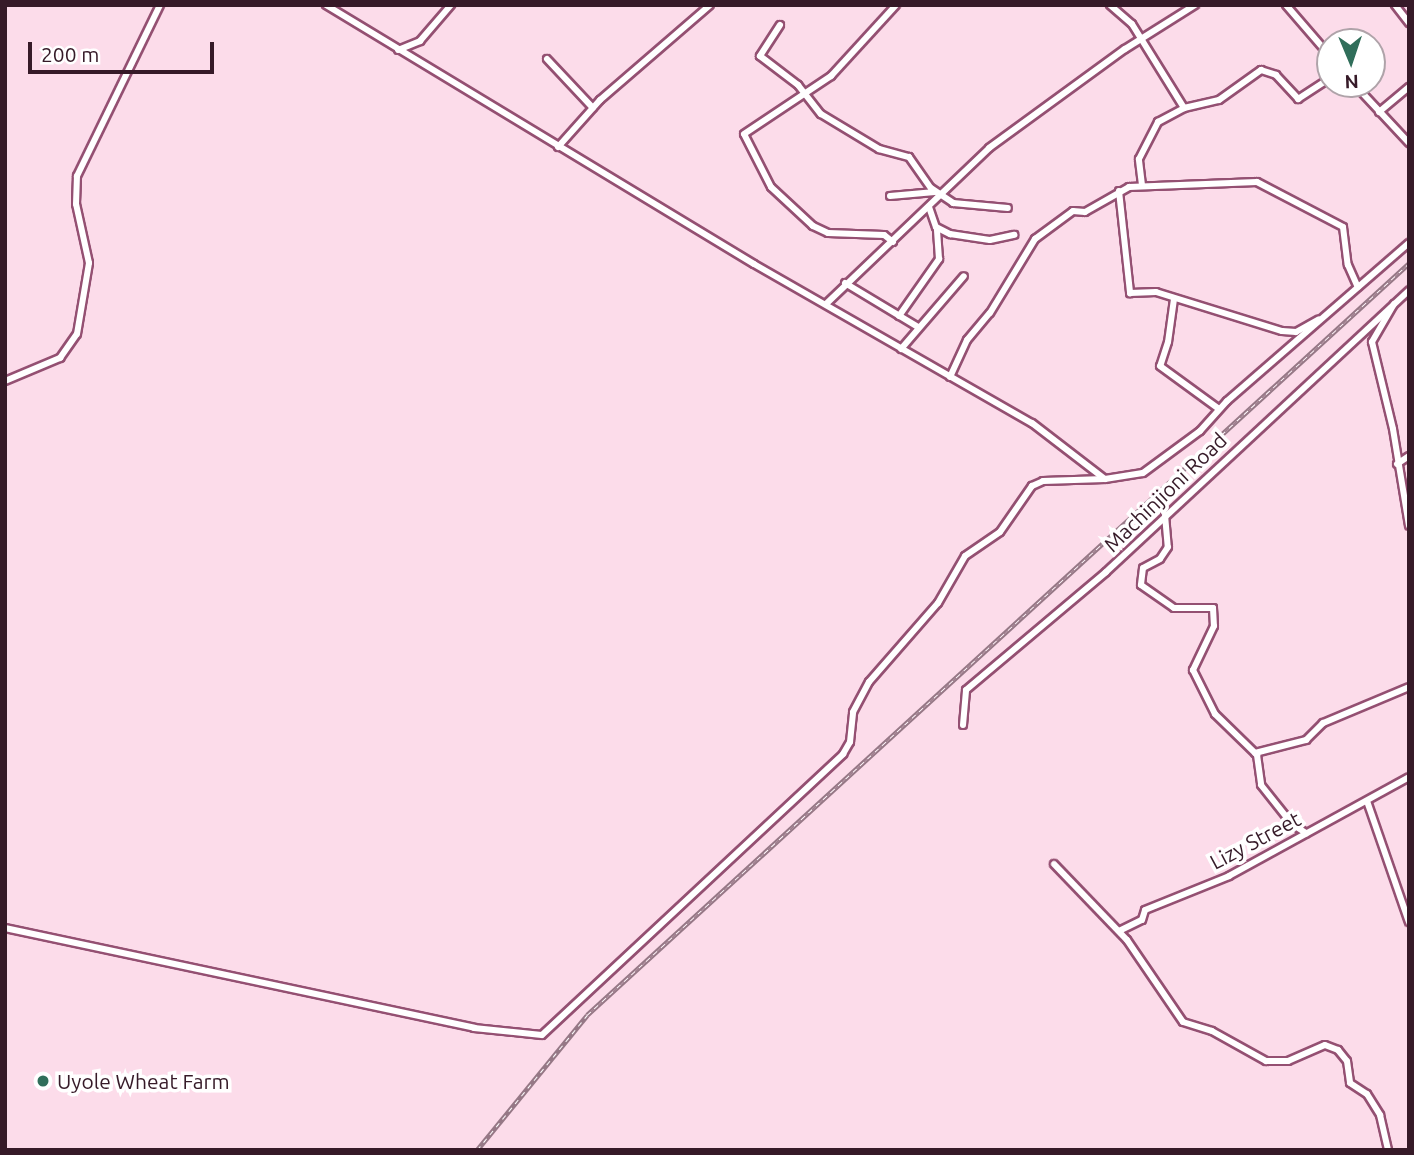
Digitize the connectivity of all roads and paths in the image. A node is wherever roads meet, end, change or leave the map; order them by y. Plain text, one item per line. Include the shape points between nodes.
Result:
1 (160, 5) edge
2 (326, 5) edge
3 (451, 5) edge
4 (710, 5) edge
5 (896, 5) edge
6 (1110, 5) edge
7 (1195, 5) edge
8 (1286, 5) edge
9 (1395, 5) edge
10 (1409, 23) edge
11 (780, 25) dead end
12 (1140, 39) junction
13 (1316, 40) edge
14 (398, 50) junction
15 (547, 60) dead end
16 (1316, 87) edge
17 (1409, 87) edge
18 (806, 94) junction
19 (1367, 98) edge
20 (593, 108) junction
21 (1184, 108) junction
22 (1380, 112) junction
23 (1409, 143) edge
24 (558, 147) junction
25 (1142, 185) junction
26 (1119, 191) junction
27 (939, 193) junction
28 (890, 196) dead end
29 (929, 206) junction
30 (1008, 208) dead end
31 (936, 227) junction
32 (1014, 235) dead end
33 (892, 242) junction
34 (1409, 243) edge
35 (964, 276) dead end
36 (845, 283) junction
37 (1358, 287) junction
38 (1409, 290) edge
39 (1174, 299) junction
40 (1394, 303) junction
41 (826, 304) junction
42 (899, 316) junction
43 (1324, 317) junction
44 (918, 327) junction
45 (901, 349) junction
46 (950, 377) junction
47 (5, 381) edge
48 (1219, 409) junction
49 (1409, 456) edge
50 (1397, 464) junction
51 (1105, 479) junction
52 (1165, 514) junction
53 (1409, 526) edge
54 (1409, 687) edge
55 (963, 725) dead end
56 (1255, 753) junction
57 (1409, 777) edge
58 (1367, 801) junction
59 (1306, 833) junction
60 (1054, 864) dead end
61 (1409, 922) edge
62 (5, 928) edge
63 (1119, 931) junction
64 (1388, 1150) edge

1 - 47 street via 77,176 76,204 89,263 77,334 60,358
2 - 14 street
3 - 14 street via 420,41
4 - 20 street
5 - 18 street via 831,76
6 - 12 street via 1132,24
7 - 12 street
8 - 13 street
9 - 10 street
11 - 18 street via 760,56
12 - 21 street
12 - 27 street via 989,148
14 - 24 street
15 - 20 street
16 - 21 street via 1298,99 1276,75 1261,69 1219,100
17 - 22 street
18 - 27 street via 830,120 878,149 909,158
18 - 33 street via 745,131 771,187 823,232 881,234
19 - 22 street
20 - 24 street
21 - 25 street via 1156,123 1148,137 1139,159
22 - 23 street
24 - 41 street
25 - 26 street
25 - 37 street via 1252,181 1297,201 1346,230 1348,265
26 - 39 street via 1129,292 1156,292
26 - 46 street via 1085,212 1073,211 1034,239 990,313 967,340
27 - 28 street
27 - 29 street
27 - 30 street via 956,204
29 - 31 street
29 - 33 street
31 - 32 street via 979,239
31 - 42 street via 939,259
33 - 36 street
34 - 37 street
35 - 44 street
36 - 41 street
36 - 42 street
37 - 43 street
38 - 40 street, Machinjioni Road
39 - 43 street via 1292,332
39 - 48 street via 1160,366
40 - 50 street via 1372,342
40 - 52 street, Machinjioni Road
41 - 45 street
42 - 44 street
43 - 48 street
44 - 45 street
45 - 46 street
46 - 51 street via 1032,423
48 - 51 street via 1200,431 1143,473
49 - 50 street
50 - 53 street
51 - 62 street via 1043,481 1032,486 1000,532 965,556 938,603 869,681 853,712 850,742 843,754 764,822 542,1035 470,1027
52 - 55 street, Machinjioni Road via 1106,572 966,690
52 - 56 street via 1168,547 1160,559 1142,569 1141,585 1174,608 1213,608 1214,626 1193,669 1215,714
54 - 56 street via 1323,723 1306,740
56 - 59 street via 1261,785 1292,824
57 - 58 street, Lizy Street
58 - 59 street, Lizy Street
58 - 61 street
59 - 63 street, Lizy Street via 1229,876 1146,910 1142,920
60 - 63 street
63 - 64 street via 1183,1023 1212,1031 1266,1061 1288,1061 1325,1045 1338,1050 1347,1061 1350,1083 1367,1094 1380,1115

